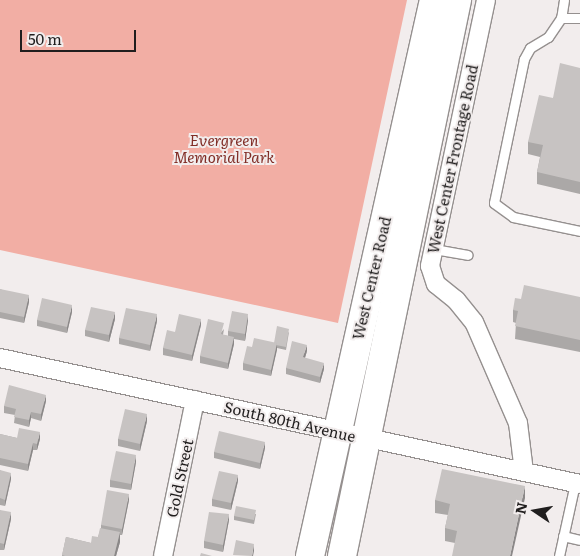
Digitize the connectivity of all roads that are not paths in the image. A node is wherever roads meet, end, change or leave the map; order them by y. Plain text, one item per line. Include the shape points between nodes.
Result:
1 (434, 0) edge
2 (457, 0) edge
3 (486, 0) edge
4 (564, 0) edge
5 (561, 18) junction
6 (580, 18) edge
7 (580, 231) edge
8 (434, 249) junction
9 (467, 255) dead end
10 (0, 358) edge
11 (194, 400) junction
12 (336, 432) junction
13 (367, 438) junction
14 (524, 472) junction
15 (578, 484) edge
16 (563, 536) junction
17 (580, 540) edge
18 (163, 556) edge
19 (310, 556) edge
20 (342, 556) edge
21 (559, 556) edge

1 - 12 main road, West Center Road
2 - 13 main road, West Center Road
3 - 8 street, West Center Frontage Road
4 - 5 lane
5 - 6 lane
5 - 7 lane via 548,36 530,48 524,60 494,203 513,217
8 - 9 lane
8 - 14 street, West Center Frontage Road via 431,275 441,289 469,313 518,423
10 - 11 street, South 80th Avenue
11 - 12 street, South 80th Avenue
11 - 18 street, Gold Street
12 - 13 street, South 80th Avenue
12 - 19 main road, West Center Road
13 - 14 street, South 80th Avenue
13 - 20 main road, West Center Road
14 - 15 street, South 80th Avenue
15 - 16 lane
16 - 17 lane
16 - 21 lane

